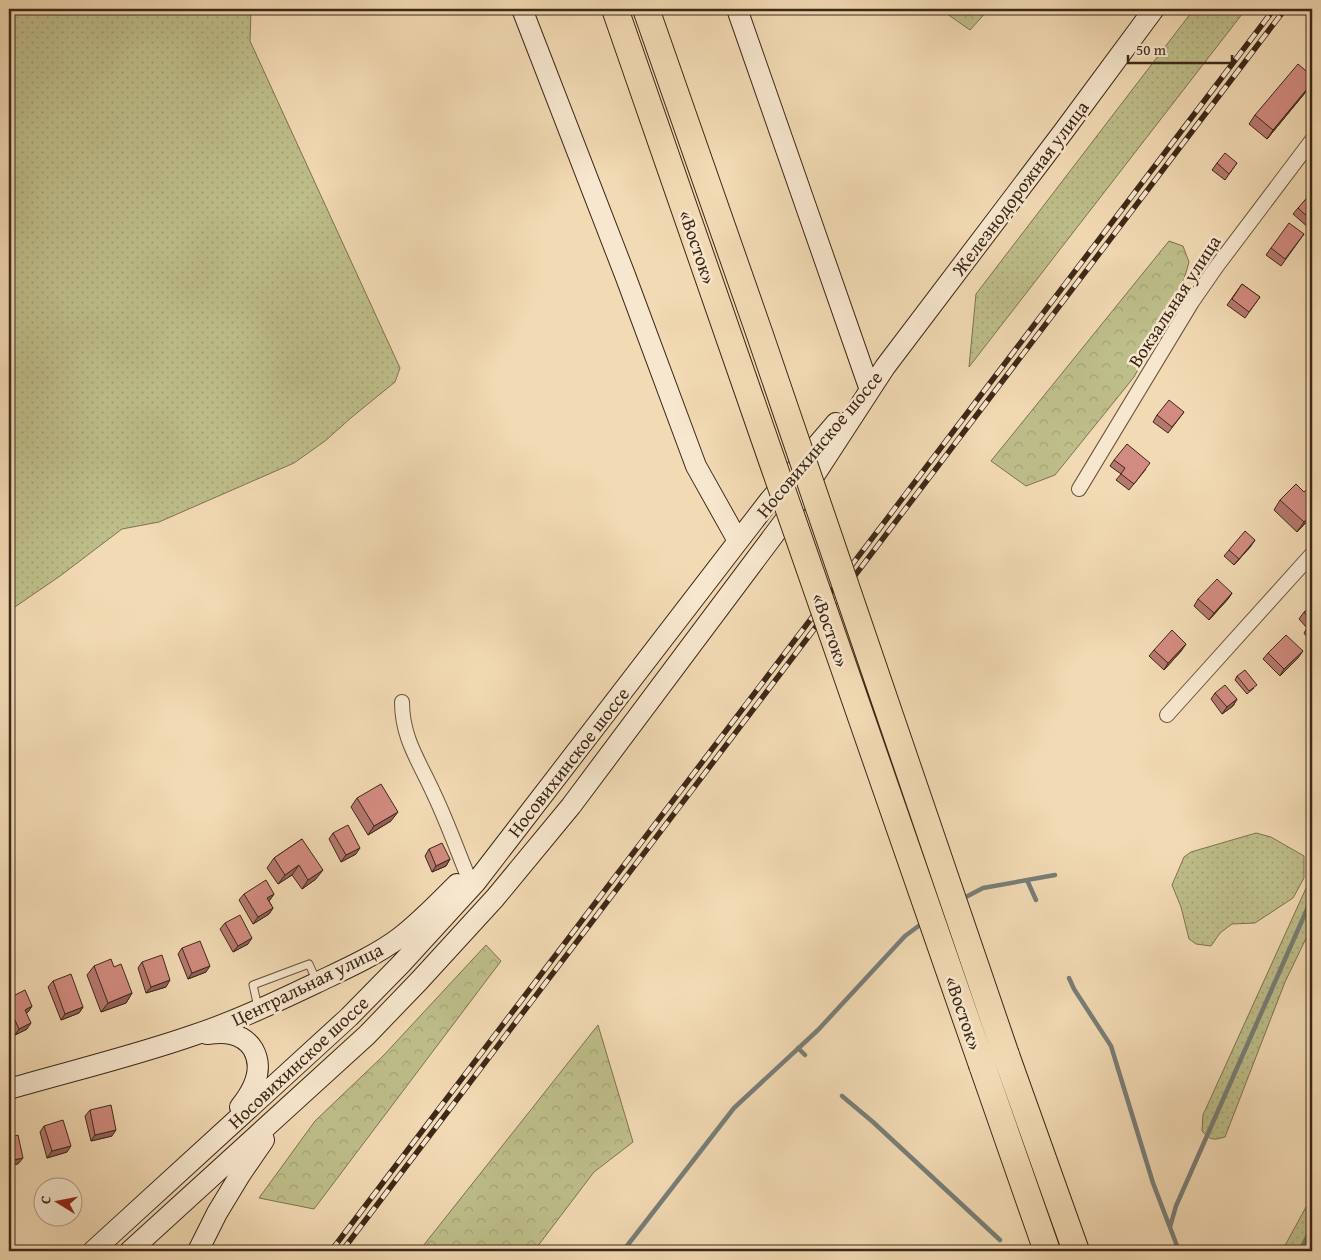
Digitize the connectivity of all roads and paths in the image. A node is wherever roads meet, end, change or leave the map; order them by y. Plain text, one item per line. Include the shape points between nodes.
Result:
1 (522, 9) edge
2 (615, 9) edge
3 (646, 9) edge
4 (738, 9) edge
5 (1154, 9) edge
6 (1312, 140) edge
7 (885, 367) joint
8 (869, 388) junction
9 (1078, 489) dead end
10 (738, 542) junction
11 (1312, 554) edge
12 (402, 702) dead end
13 (1167, 715) dead end
14 (586, 738) junction
15 (467, 874) junction
16 (195, 1035) junction
17 (9, 1089) edge
18 (286, 1110) junction
19 (208, 1146) junction
20 (92, 1251) edge
21 (130, 1251) edge
22 (198, 1251) edge
23 (1047, 1251) edge
24 (1076, 1251) edge

1 - 10 main road via 696,466
2 - 23 highway, «Восток», bridge
3 - 24 highway, «Восток», bridge
4 - 8 main road
5 - 7 main road, Железнодорожная улица
6 - 9 street, Вокзальная улица via 1192,302
7 - 8 main road, Носовихинское шоссе
8 - 10 main road, Носовихинское шоссе via 769,501
8 - 18 main road, Носовихинское шоссе via 788,516 571,806 495,898 419,981 367,1035
10 - 14 main road, Носовихинское шоссе
11 - 13 street
12 - 15 street via 406,736 434,793
14 - 15 main road, Центральная улица
14 - 19 main road, Носовихинское шоссе via 476,882 401,964 349,1017
15 - 16 main road, Центральная улица via 398,939 360,962
16 - 17 main road, Центральная улица
16 - 19 main road via 229,1033 244,1039 258,1064 254,1088
18 - 21 main road, Носовихинское шоссе
18 - 22 main road via 240,1175
19 - 20 main road, Носовихинское шоссе

